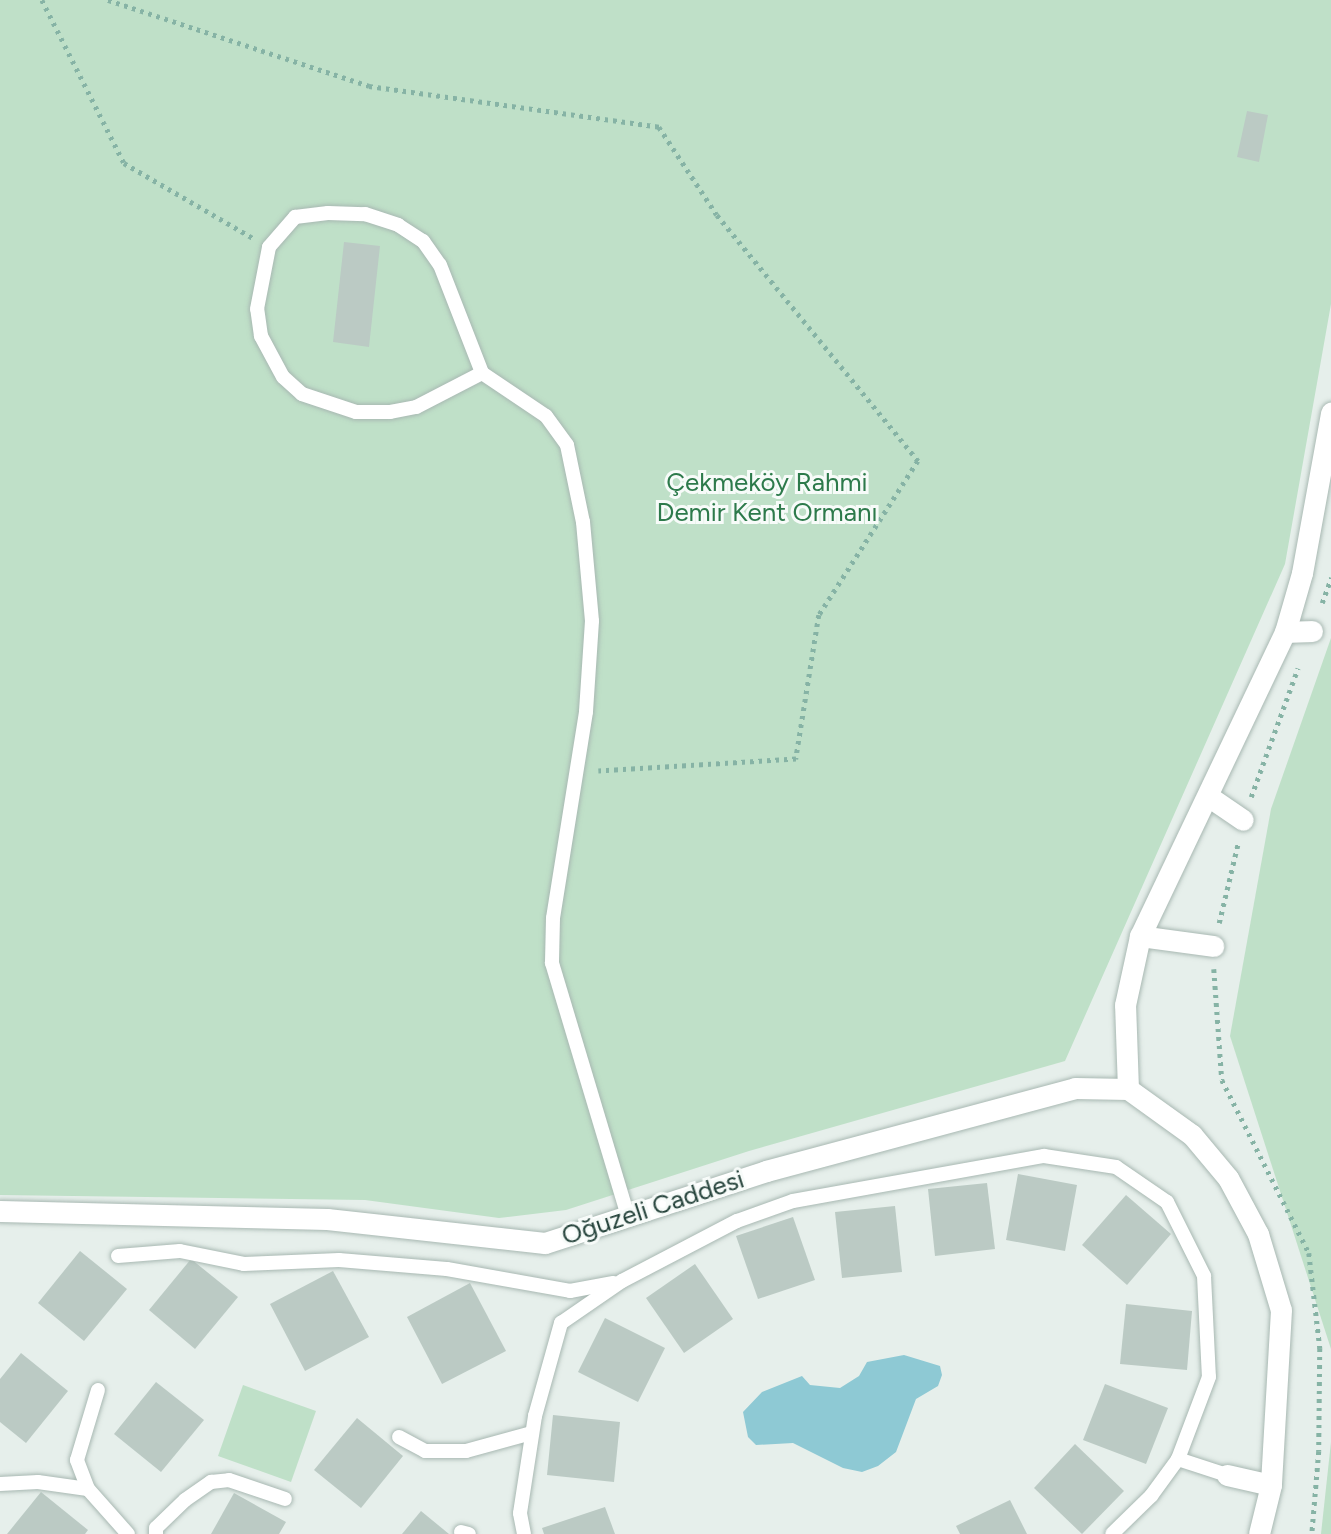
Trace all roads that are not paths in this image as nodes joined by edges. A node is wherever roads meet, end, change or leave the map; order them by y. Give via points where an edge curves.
1 (482, 373) junction
2 (1331, 413) edge
3 (1312, 631) road end
4 (1285, 632) junction
5 (1208, 796) junction
6 (1242, 820) road end
7 (1140, 936) junction
8 (1213, 946) road end
9 (1128, 1089) junction
10 (0, 1212) edge
11 (628, 1216) junction
12 (118, 1256) dead end
13 (622, 1281) junction
14 (98, 1390) dead end
15 (532, 1433) junction
16 (399, 1437) dead end
17 (1178, 1459) junction
18 (1227, 1475) joint
19 (0, 1484) edge
20 (1271, 1485) junction
21 (88, 1489) junction
22 (285, 1499) dead end
23 (128, 1534) edge
24 (156, 1534) edge
25 (524, 1534) edge
26 (1112, 1534) edge
27 (1259, 1534) edge

1 - 1 lane via 440,265 423,241 398,225 365,214 295,217 269,247 257,309 261,336 283,377 302,394 356,411 390,412 416,407
1 - 11 lane via 546,416 567,445 583,522 592,621 576,772 553,918 552,962
2 - 4 street via 1302,573
3 - 4 street
4 - 5 street
5 - 6 street
5 - 7 street
7 - 8 street
7 - 9 street via 1125,1005
9 - 11 street, Oğuzeli Caddesi via 1075,1088 766,1171
9 - 20 street via 1192,1135 1228,1178 1258,1234 1282,1310
10 - 11 street, Oğuzeli Caddesi via 327,1219 545,1243
12 - 13 lane via 180,1251 244,1264 339,1260 447,1269 570,1291
13 - 15 lane via 561,1322
13 - 17 lane via 737,1220 793,1201 1044,1156 1116,1167 1167,1202 1204,1276 1209,1377
14 - 21 lane via 77,1460
15 - 16 lane via 466,1451 425,1451
15 - 25 lane via 520,1513
17 - 18 lane
17 - 26 lane via 1151,1496
18 - 20 street
19 - 21 lane via 38,1482
20 - 27 street
21 - 23 lane
22 - 24 lane via 229,1479 211,1482 185,1500 156,1528

